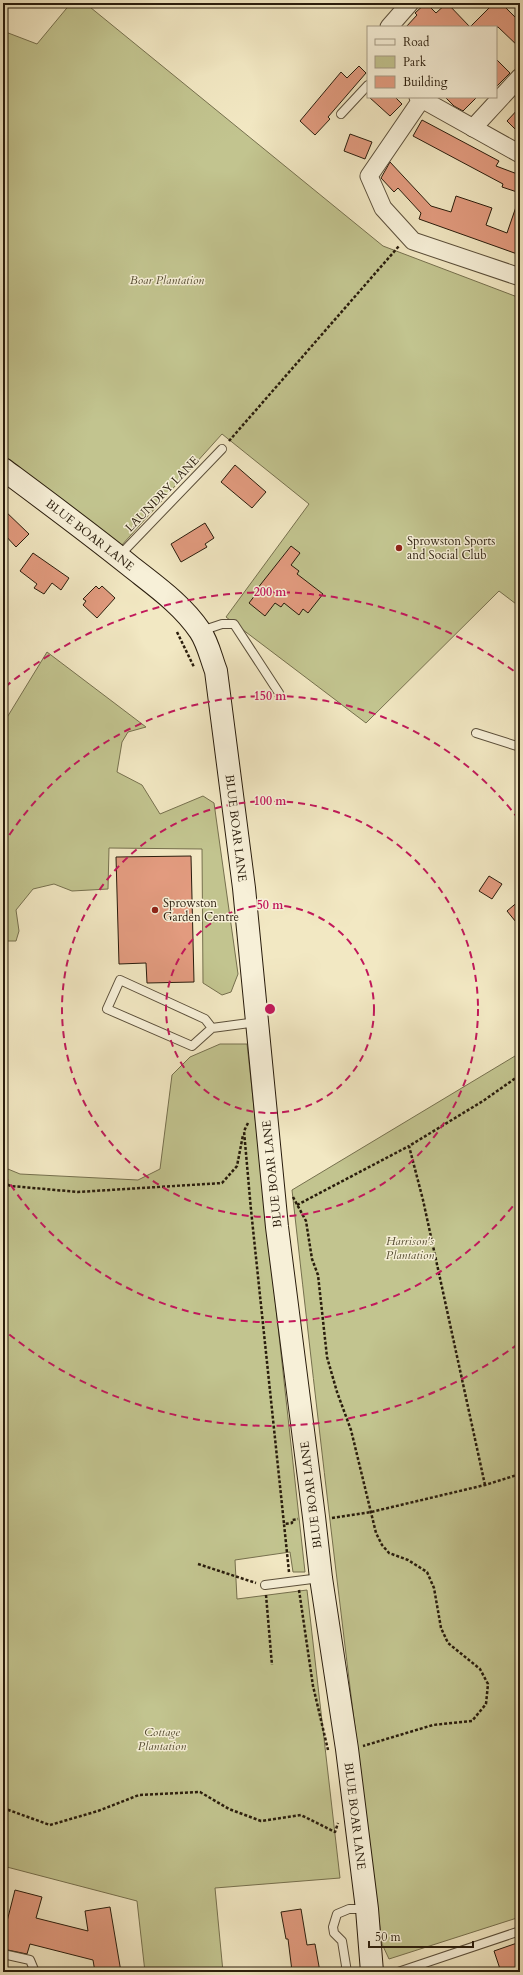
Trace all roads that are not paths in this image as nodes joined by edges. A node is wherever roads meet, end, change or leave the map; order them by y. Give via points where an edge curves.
1 (410, 3) edge
2 (391, 26) edge
3 (518, 74) edge
4 (367, 86) edge
5 (419, 99) edge
6 (341, 114) dead end
7 (473, 128) junction
8 (520, 154) edge
9 (520, 277) edge
10 (222, 449) road end
11 (3, 469) edge
12 (118, 556) junction
13 (200, 632) junction
14 (279, 692) dead end
15 (476, 733) dead end
16 (520, 747) edge
17 (258, 1022) junction
18 (212, 1028) junction
19 (320, 1578) junction
20 (265, 1585) road end
21 (367, 1909) junction
22 (520, 1931) edge
23 (3, 1954) edge
24 (35, 1972) edge
25 (347, 1972) edge
26 (372, 1972) edge
27 (398, 1972) edge

1 - 2 street
3 - 7 street
4 - 6 lane
5 - 7 street
5 - 9 street via 369,176 383,208 413,241
7 - 8 street
10 - 12 lane, LAUNDRY LANE
11 - 12 street, BLUE BOAR LANE
12 - 13 street, BLUE BOAR LANE via 167,595
13 - 14 lane via 222,624 234,624
13 - 17 street, BLUE BOAR LANE via 216,671 244,888
15 - 16 lane
17 - 18 lane
17 - 19 street, BLUE BOAR LANE via 275,1207
18 - 18 lane via 192,1046 107,1009 120,980 205,1019
19 - 20 lane
19 - 21 street, BLUE BOAR LANE via 347,1749
21 - 25 lane via 349,1909 337,1914 333,1927 334,1934 342,1941
21 - 26 street, BLUE BOAR LANE
22 - 27 lane
23 - 24 lane via 30,1960

